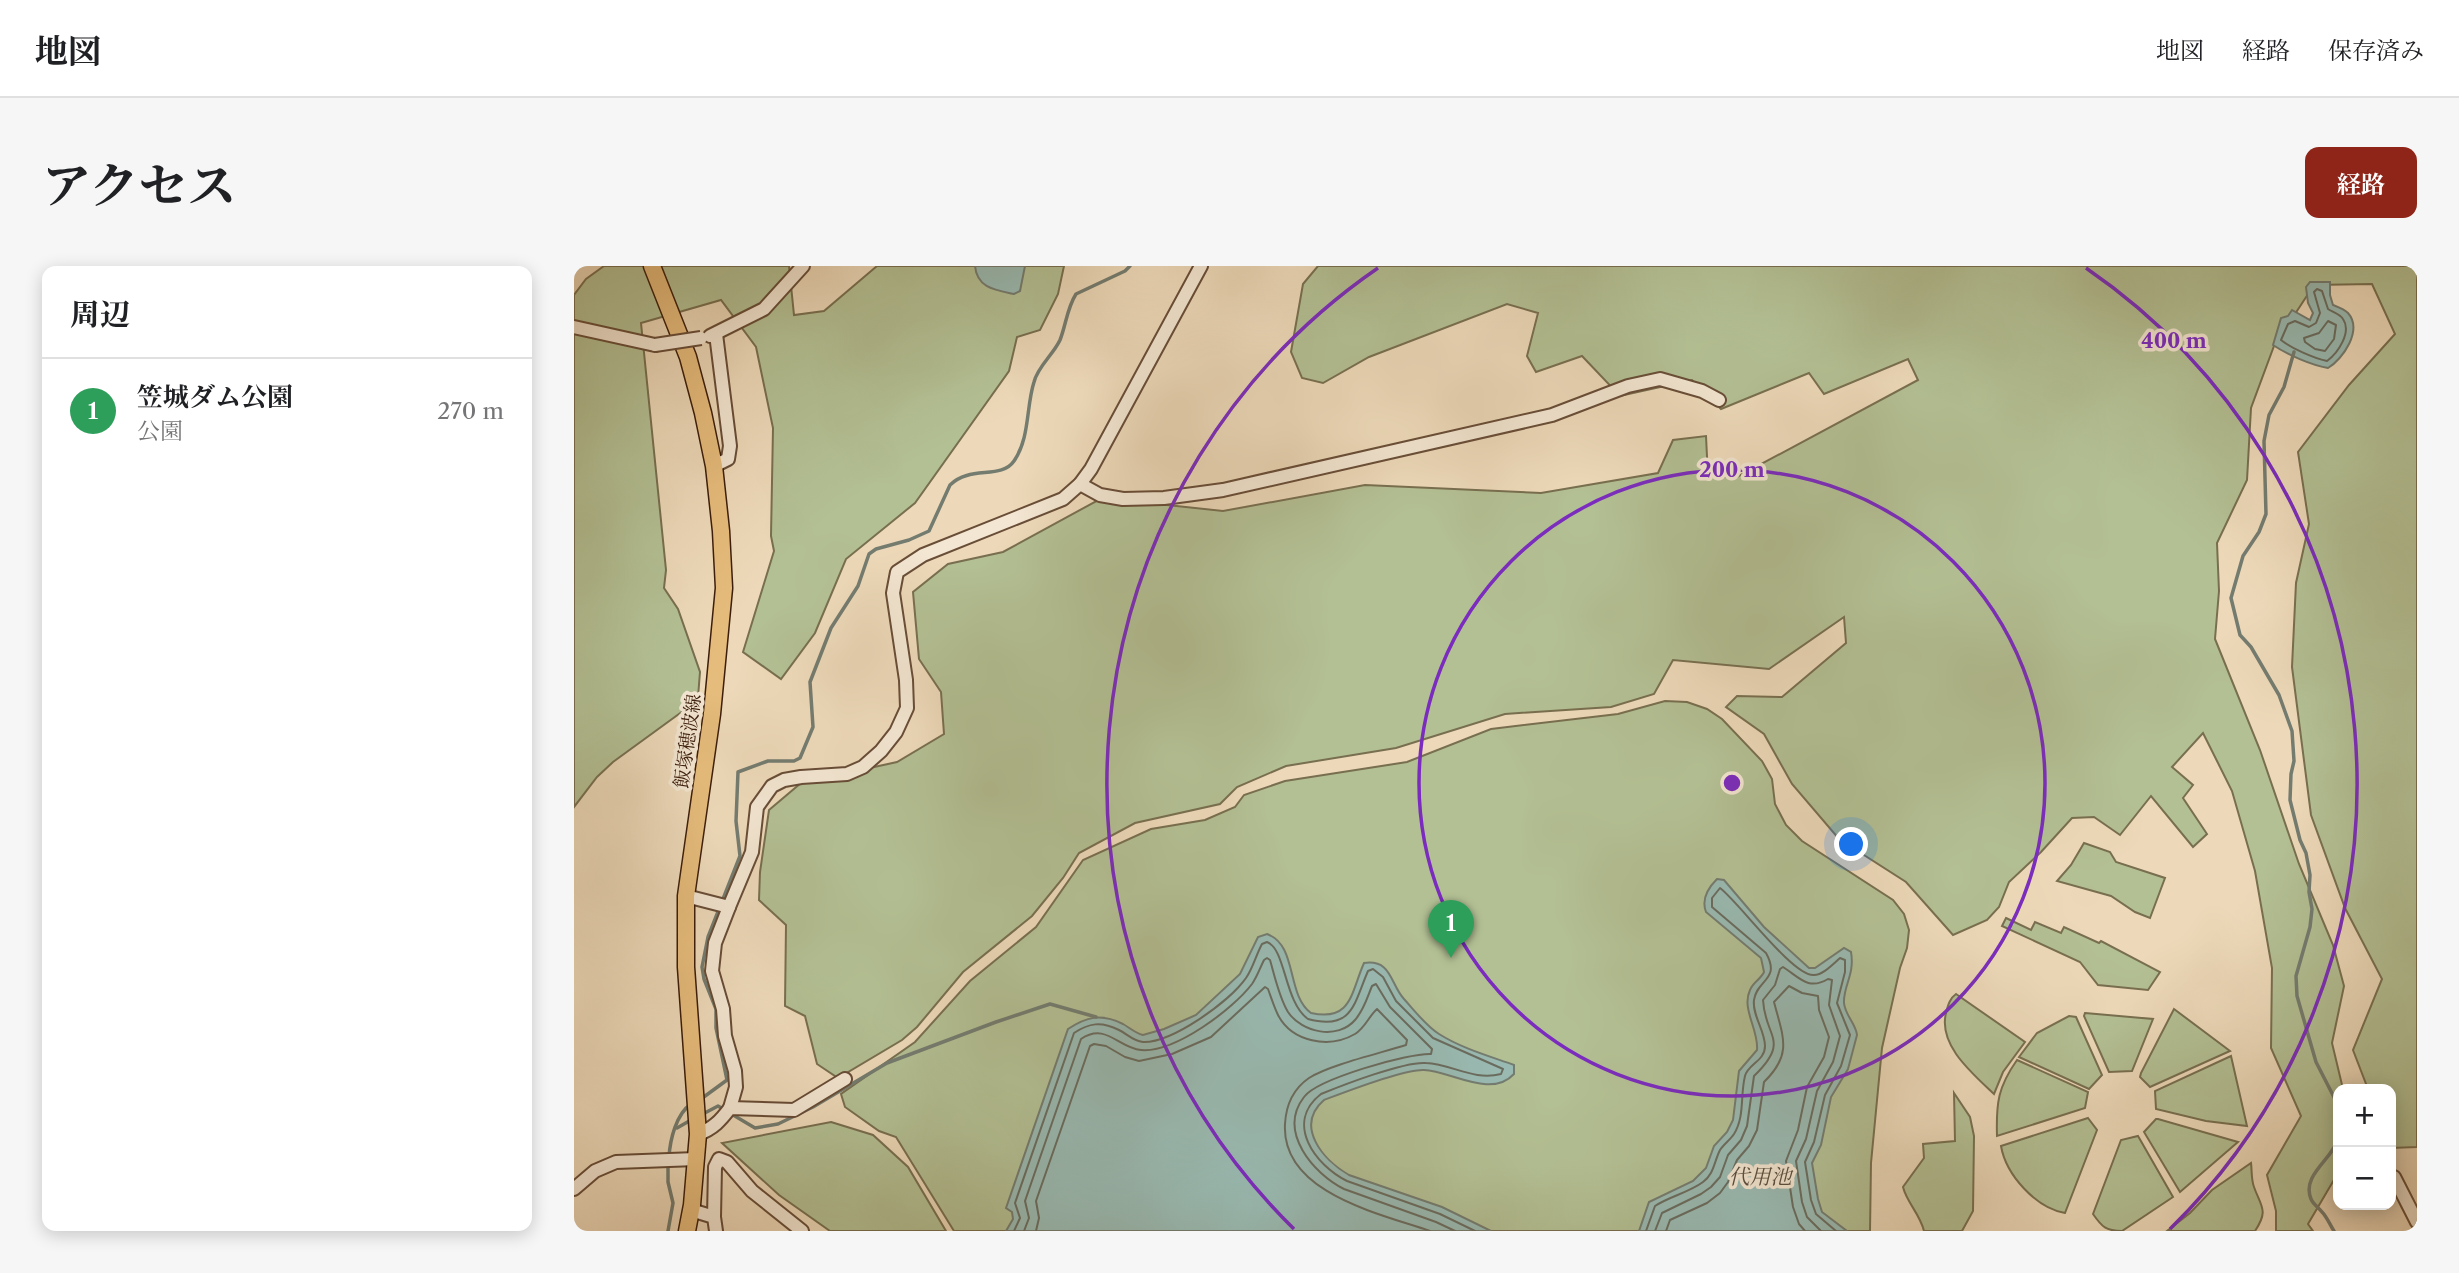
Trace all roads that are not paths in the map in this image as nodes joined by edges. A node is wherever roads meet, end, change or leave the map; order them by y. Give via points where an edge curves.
1 (652, 266) edge
2 (803, 266) edge
3 (1201, 266) edge
4 (574, 327) edge
5 (716, 334) junction
6 (1719, 400) dead end
7 (714, 466) junction
8 (1080, 484) junction
9 (687, 896) junction
10 (729, 907) junction
11 (845, 1079) dead end
12 (730, 1108) junction
13 (698, 1134) junction
14 (696, 1159) junction
15 (2396, 1181) edge
16 (574, 1189) edge
17 (691, 1210) junction
18 (713, 1217) junction
19 (2417, 1222) edge
20 (687, 1231) edge
21 (716, 1231) edge
22 (802, 1231) edge

1 - 7 main road, 飯塚穂波線 via 688,356
2 - 5 street via 764,309
3 - 8 street
4 - 5 street, bridge via 655,345
5 - 7 street via 730,446 728,459
6 - 8 street via 1660,379 1552,415 1223,490 1123,499 1100,495
7 - 9 main road, 飯塚穂波線 via 724,588 721,638
8 - 10 street via 1063,499 923,555 897,572 893,593 907,708 896,732 863,767 847,774 784,780 772,786 757,807 752,852
9 - 10 street
9 - 13 main road, 飯塚穂波線 via 686,967
10 - 12 street via 715,943 712,971 735,1071
11 - 12 street via 794,1110
12 - 13 street via 718,1124
13 - 14 main road, 飯塚穂波線
14 - 16 street via 616,1162 595,1171
14 - 17 main road, 飯塚穂波線
15 - 19 street
17 - 18 street
17 - 20 main road, 飯塚穂波線
18 - 21 street
18 - 22 street via 719,1159

